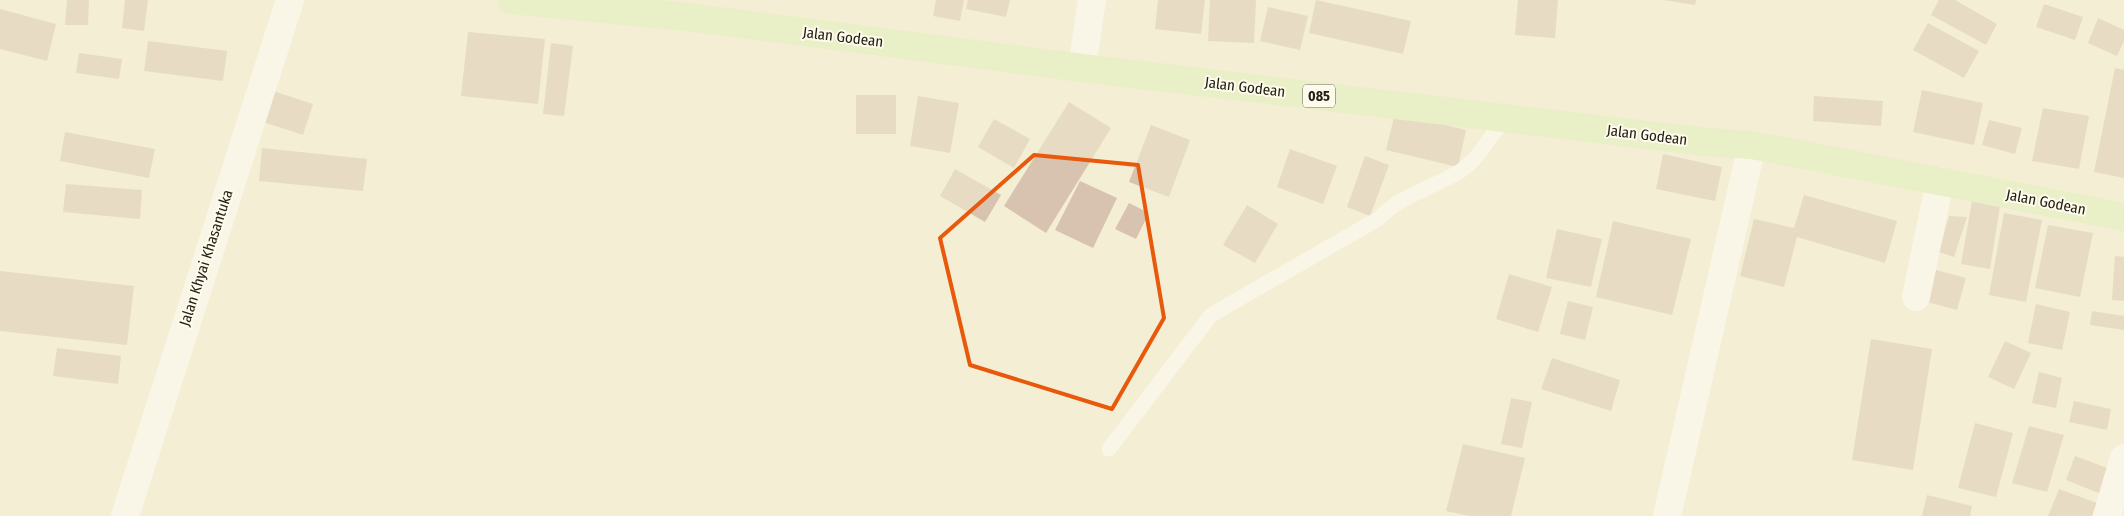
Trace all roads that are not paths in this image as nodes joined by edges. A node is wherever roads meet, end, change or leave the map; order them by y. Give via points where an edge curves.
1 (290, 0) edge
2 (511, 0) edge
3 (1092, 0) edge
4 (688, 8) edge
5 (1082, 68) junction
6 (1504, 118) junction
7 (1752, 145) junction
8 (1940, 181) junction
9 (2124, 217) edge
10 (1916, 297) dead end
11 (1109, 448) dead end
12 (2124, 458) edge
13 (125, 516) edge
14 (1667, 516) edge
15 (2107, 516) edge

1 - 13 street, Jalan Khyai Khasantuka
2 - 4 main road, Jalan Godean / 085
3 - 5 street
4 - 5 main road, Jalan Godean / 085
5 - 6 main road, Jalan Godean / 085
6 - 7 main road, Jalan Godean / 085
6 - 11 lane via 1471,161 1458,172 1393,204 1365,227 1211,315
7 - 8 main road, Jalan Godean / 085
7 - 14 street
8 - 9 main road, Jalan Godean / 085
8 - 10 street
12 - 15 street

